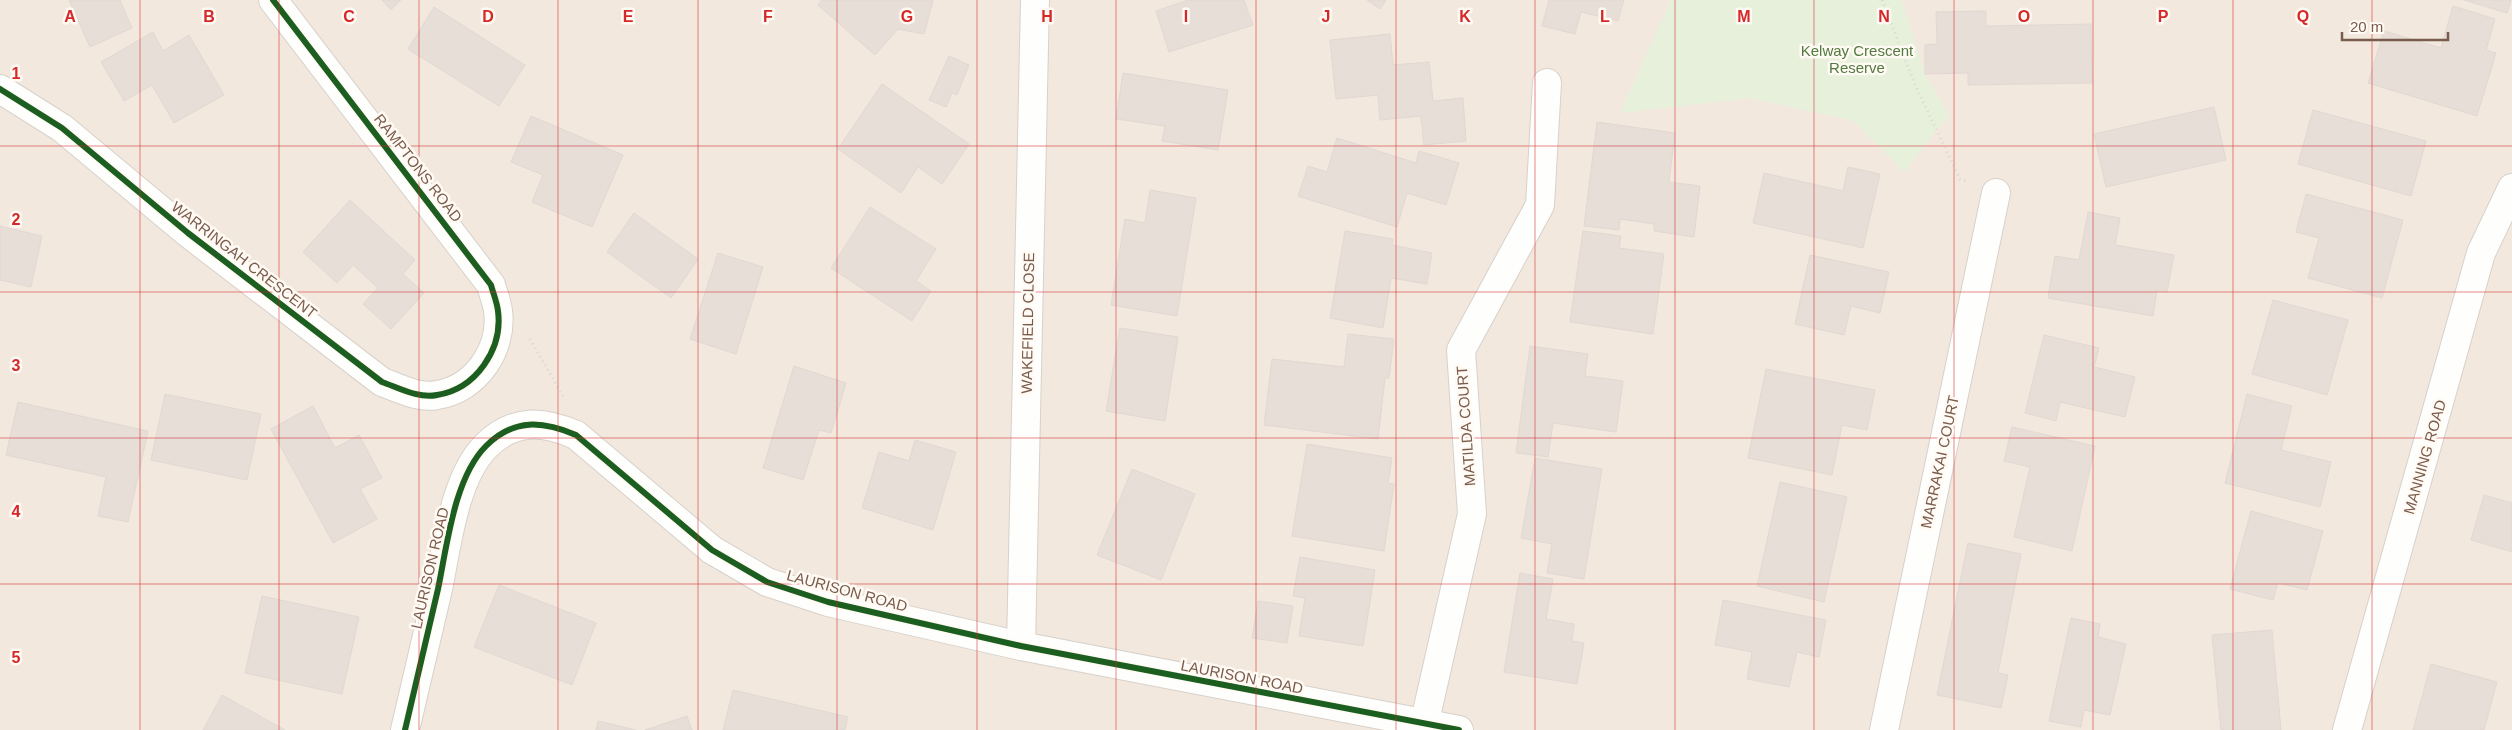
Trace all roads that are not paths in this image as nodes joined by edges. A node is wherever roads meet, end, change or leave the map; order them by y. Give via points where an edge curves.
1 (273, 0) edge
2 (1035, 0) edge
3 (1547, 83) dead end
4 (0, 89) edge
5 (2512, 188) edge
6 (1996, 193) road end
7 (485, 366) joint
8 (1020, 646) junction
9 (1424, 725) junction
10 (405, 730) edge
11 (1459, 730) edge
12 (1884, 730) edge
13 (2347, 730) edge

1 - 7 street, RAMPTONS ROAD via 491,285 498,311 497,339
2 - 8 street, WAKEFIELD CLOSE
3 - 9 street, MATILDA COURT via 1540,205 1461,350 1472,514
4 - 7 street, WARRINGAH CRESCENT via 62,128 188,233 382,382 412,393 436,396 462,387
5 - 13 street, MANNING ROAD via 2481,253
6 - 12 street, MARRAKAI COURT
8 - 9 street, LAURISON ROAD
8 - 10 street, LAURISON ROAD via 828,602 767,582 712,550 576,435 553,425 527,423 505,432 486,446 468,469
9 - 11 street, LAURISON ROAD

